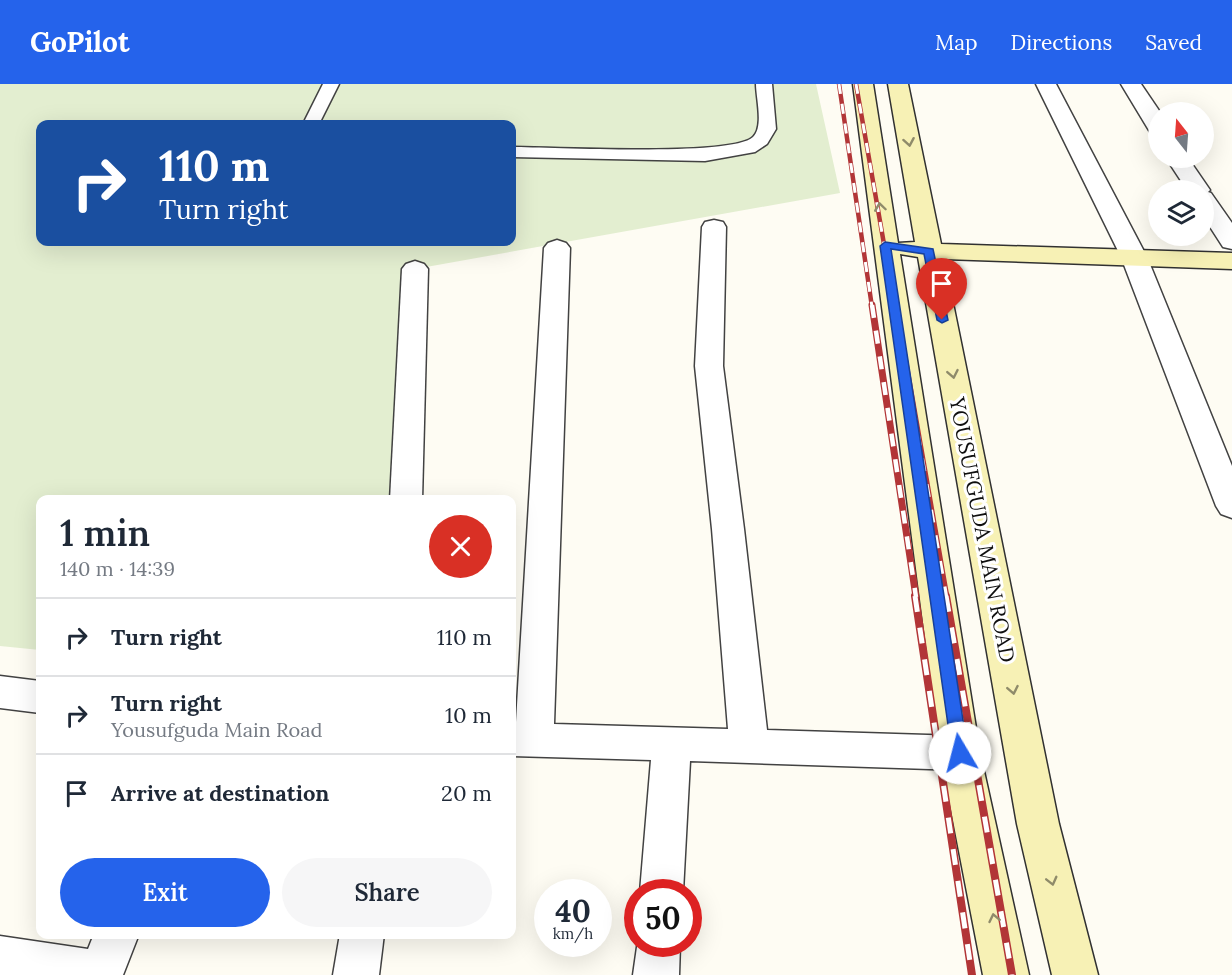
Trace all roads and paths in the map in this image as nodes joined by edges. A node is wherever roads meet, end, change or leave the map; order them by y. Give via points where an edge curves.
1 (331, 84) edge
2 (764, 84) edge
3 (863, 84) edge
4 (898, 84) edge
5 (1046, 84) edge
6 (1131, 84) edge
7 (1148, 111) edge
8 (313, 120) edge
9 (516, 152) edge
10 (1214, 215) edge
11 (714, 227) dead end
12 (1232, 242) edge
13 (885, 246) junction
14 (557, 248) dead end
15 (929, 251) junction
16 (1134, 257) junction
17 (1232, 261) edge
18 (415, 269) dead end
19 (406, 495) edge
20 (1232, 506) edge
21 (0, 692) edge
22 (36, 696) edge
23 (523, 739) edge
24 (672, 744) junction
25 (748, 747) junction
26 (960, 753) junction
27 (662, 879) edge
28 (361, 939) edge
29 (657, 957) edge
30 (0, 959) edge
31 (106, 961) edge
32 (356, 975) edge
33 (656, 975) edge
34 (1006, 975) edge
35 (1075, 975) edge

1 - 8 lane
2 - 9 lane via 768,129 749,148 705,155
13 -> 3 main road
4 -> 15 main road, YOUSUFGUDA MAIN ROAD
5 - 16 street
6 - 7 street
10 - 12 street
11 - 25 street via 709,366
13 - 15 main road
13 - 26 main road
14 - 23 street
15 - 16 main road
15 -> 35 main road, YOUSUFGUDA MAIN ROAD via 1038,824
16 - 17 main road
16 - 20 street
18 - 19 street
21 - 22 street
23 - 24 street
24 - 25 street
24 - 27 street
25 - 26 street
34 -> 26 main road
28 - 32 street
29 - 33 street
30 - 31 street

